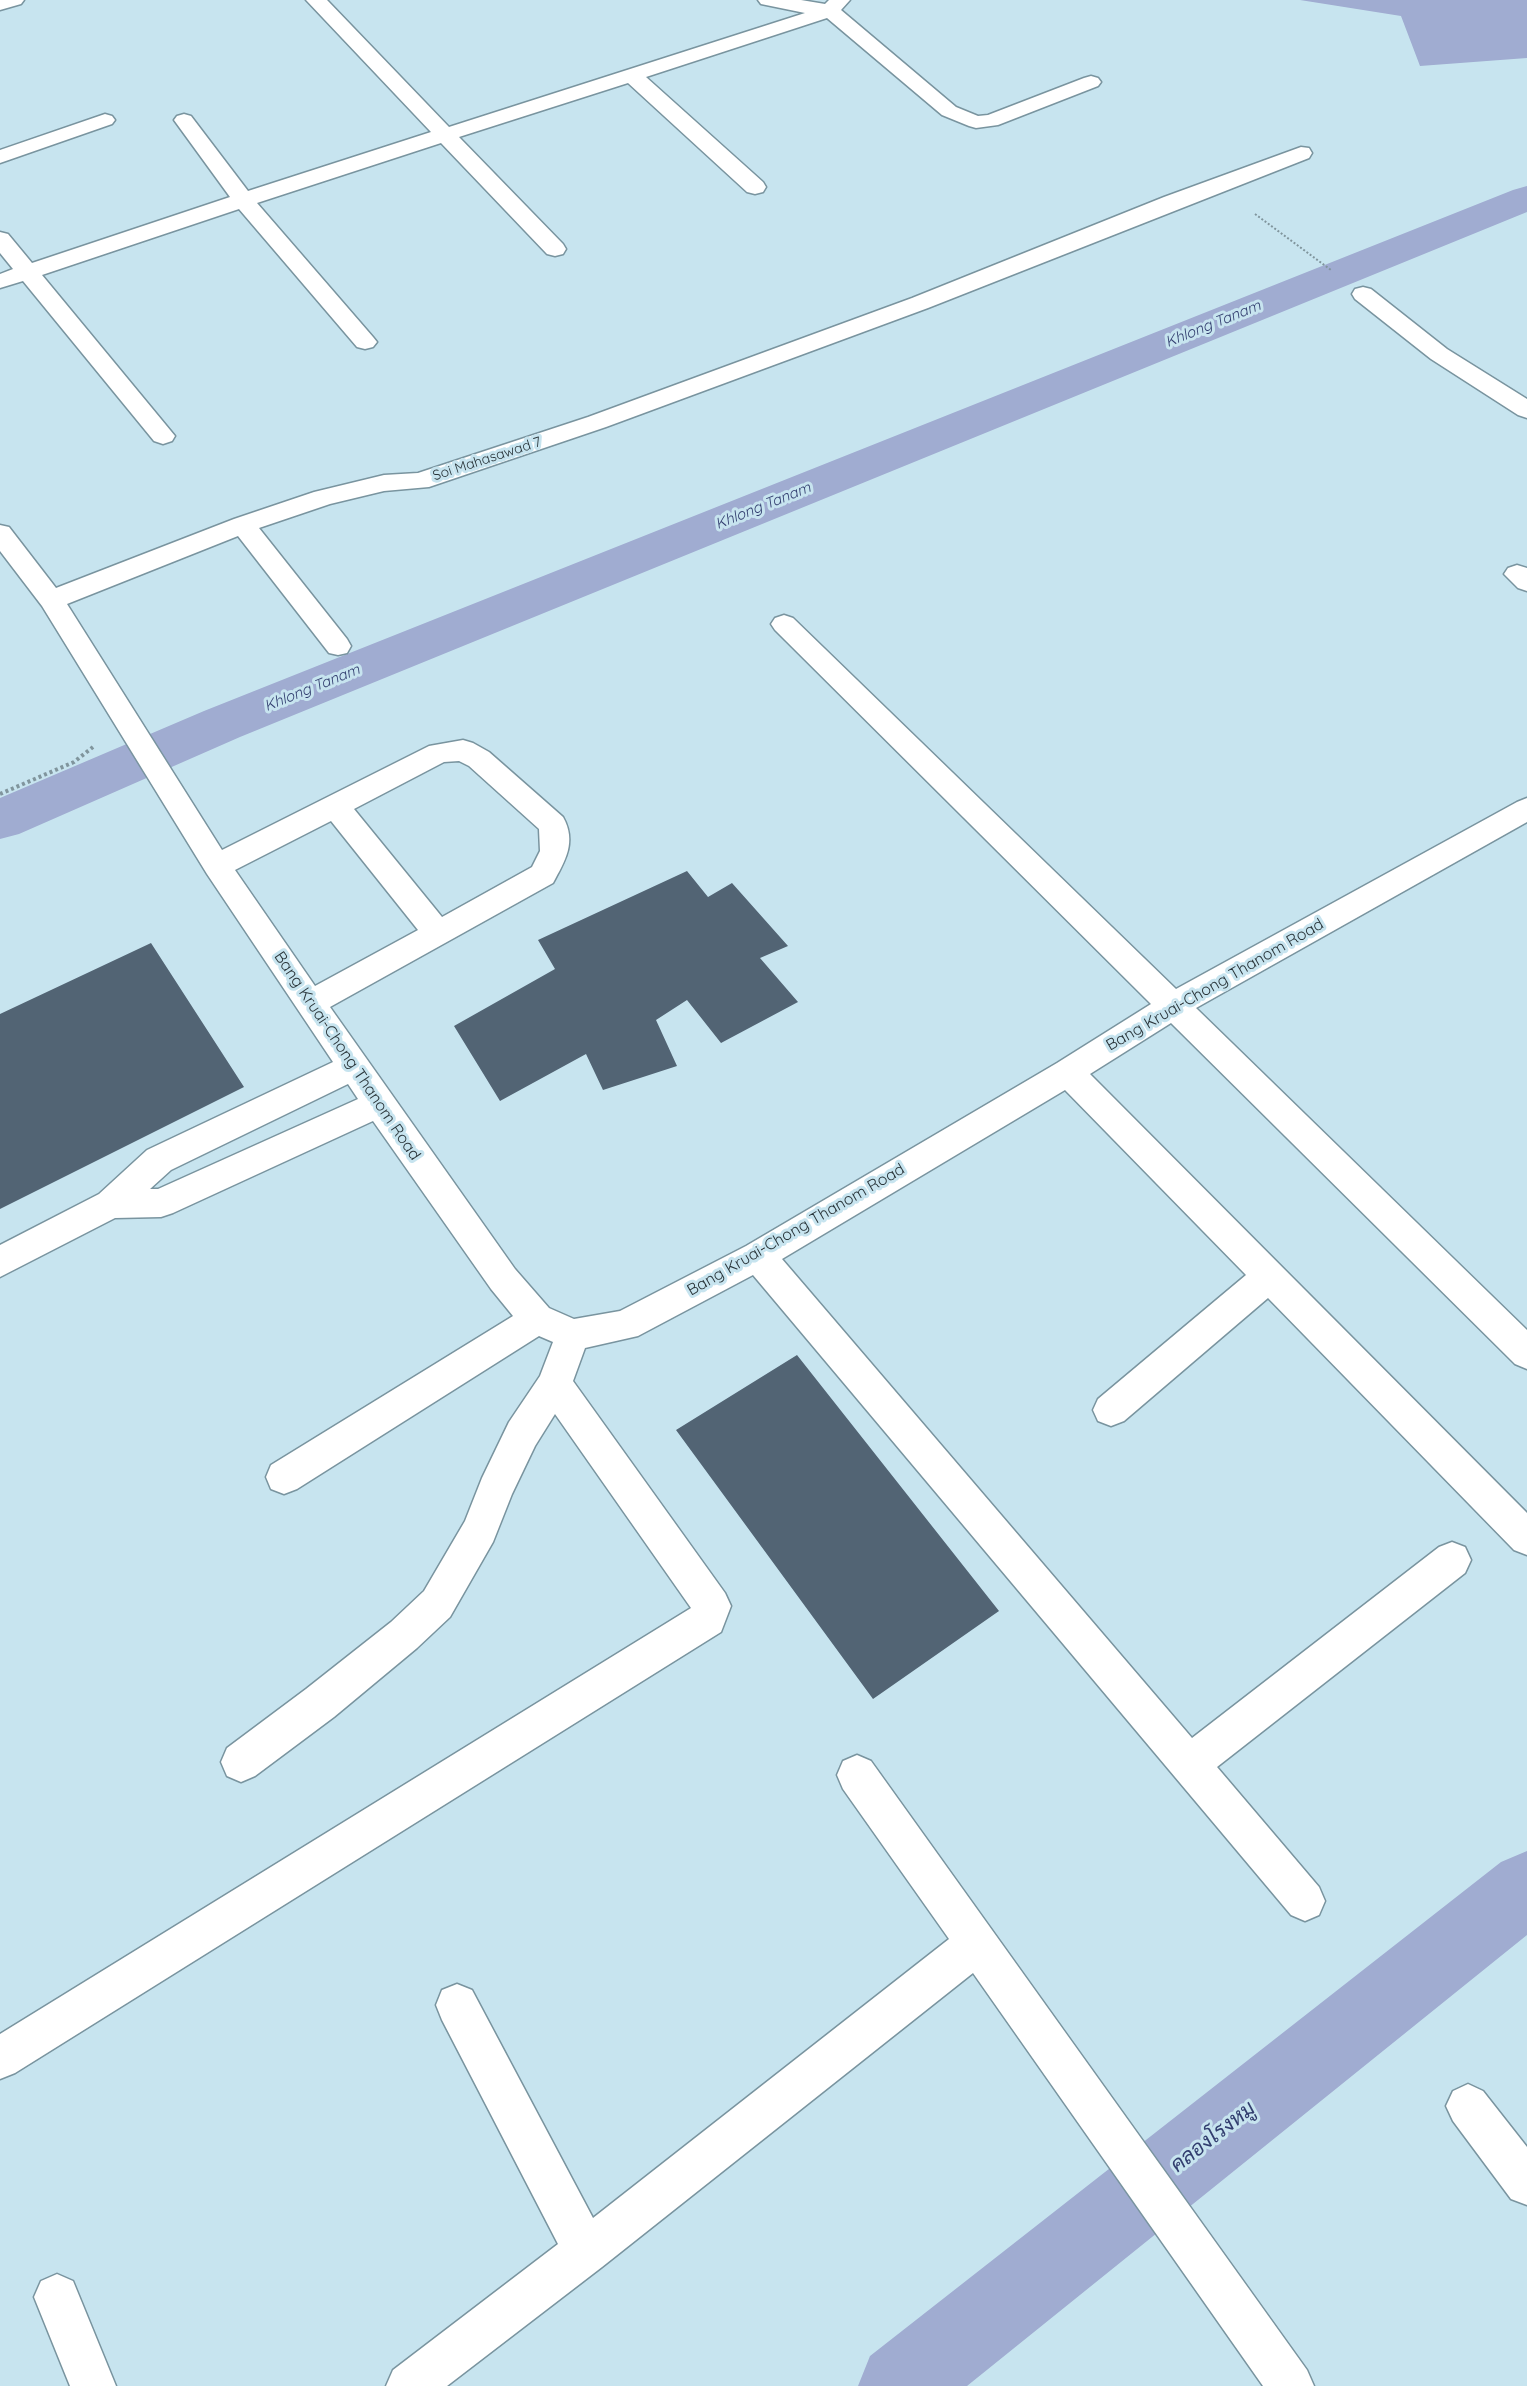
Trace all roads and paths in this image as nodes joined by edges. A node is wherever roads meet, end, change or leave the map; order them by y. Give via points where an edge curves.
1 (14, 0) edge
2 (316, 0) edge
3 (768, 0) edge
4 (0, 4) edge
5 (835, 6) edge
6 (632, 75) junction
7 (1091, 82) dead end
8 (105, 120) dead end
9 (184, 120) dead end
10 (446, 135) junction
11 (1301, 153) dead end
12 (0, 157) edge
13 (1216, 186) junction
14 (755, 187) dead end
15 (243, 200) junction
16 (0, 238) edge
17 (555, 249) dead end
18 (27, 272) junction
19 (0, 281) edge
20 (1363, 294) joint
21 (365, 342) dead end
22 (1527, 410) edge
23 (163, 436) dead end
24 (243, 525) junction
25 (0, 533) edge
26 (51, 600) junction
27 (784, 624) dead end
28 (338, 646) dead end
29 (74, 762) dead end
30 (0, 794) edge
31 (335, 806) junction
32 (1527, 809) edge
33 (217, 866) junction
34 (438, 933) junction
35 (311, 1003) junction
36 (1173, 1006) junction
37 (354, 1066) junction
38 (1068, 1072) junction
39 (379, 1104) junction
40 (111, 1204) junction
41 (758, 1256) junction
42 (0, 1262) edge
43 (1268, 1277) junction
44 (537, 1319) junction
45 (573, 1335) junction
46 (1527, 1353) edge
47 (554, 1384) junction
48 (1110, 1410) dead end
49 (284, 1477) dead end
50 (1527, 1538) edge
51 (1452, 1560) dead end
52 (241, 1762) dead end
53 (1190, 1764) junction
54 (857, 1775) dead end
55 (1305, 1901) dead end
56 (976, 1944) junction
57 (457, 2005) dead end
58 (0, 2058) edge
59 (1468, 2106) dead end
60 (1527, 2183) edge
61 (586, 2251) junction
62 (57, 2297) dead end
63 (93, 2386) edge
64 (409, 2386) edge
65 (1291, 2386) edge

1 - 4 street
2 - 10 street
3 - 5 street
5 - 6 street
5 - 7 street via 949,111 964,119 991,121
6 - 10 street
6 - 14 street
8 - 12 street
9 - 15 street
10 - 15 street
10 - 17 street
11 - 13 street, Soi Mahasawad 7
13 - 20 path
13 - 24 street, Soi Mahasawad 7 via 920,303 597,422 420,481 352,489
15 - 18 street
15 - 21 street
16 - 18 street
18 - 19 street
18 - 23 street
20 - 22 street via 1439,354
24 - 26 street, Soi Mahasawad 7
24 - 28 street
25 - 26 street, Bang Kruai-Chong Thanom Road
26 - 33 street, Bang Kruai-Chong Thanom Road
27 - 36 street
29 - 30 path
31 - 33 street
31 - 34 street
31 - 34 street via 440,753 463,750 479,759 553,825 555,850 543,875
32 - 36 street, Bang Kruai-Chong Thanom Road
33 - 35 street, Bang Kruai-Chong Thanom Road
34 - 35 street
35 - 37 street, Bang Kruai-Chong Thanom Road
36 - 38 street, Bang Kruai-Chong Thanom Road
36 - 46 street
37 - 39 street, Bang Kruai-Chong Thanom Road
37 - 40 street via 159,1160
38 - 41 street, Bang Kruai-Chong Thanom Road
38 - 43 street
39 - 40 street via 161,1203
39 - 44 street, Bang Kruai-Chong Thanom Road via 503,1279
40 - 42 street
41 - 45 street, Bang Kruai-Chong Thanom Road via 626,1325
41 - 53 street
43 - 48 street
43 - 50 street
44 - 45 street, Bang Kruai-Chong Thanom Road
44 - 49 street
45 - 47 street
47 - 52 street via 522,1434 480,1530 437,1604 320,1703
47 - 58 street via 712,1605 708,1619
51 - 53 street
53 - 55 street
54 - 56 street
56 - 61 street
56 - 65 street
57 - 61 street
59 - 60 street
61 - 64 street
62 - 63 street

